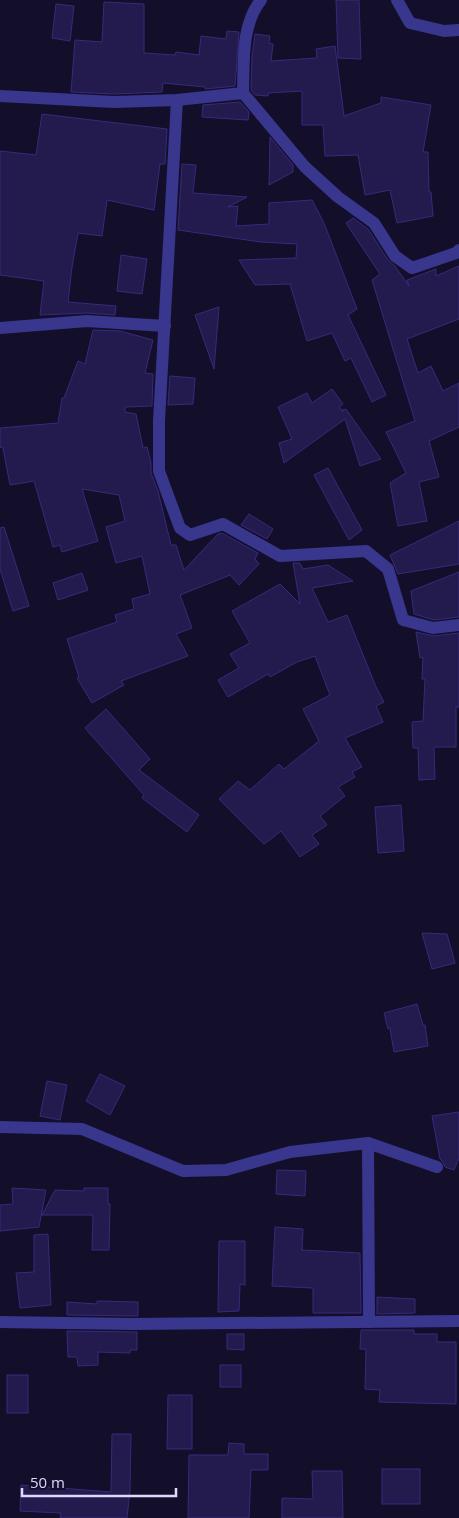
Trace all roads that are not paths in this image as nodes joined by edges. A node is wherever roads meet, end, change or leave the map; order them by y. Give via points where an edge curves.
1 (261, 0) edge
2 (397, 0) edge
3 (459, 30) edge
4 (243, 93) junction
5 (0, 96) edge
6 (177, 100) junction
7 (459, 250) edge
8 (165, 326) junction
9 (0, 328) edge
10 (459, 625) edge
11 (0, 1127) edge
12 (368, 1143) junction
13 (437, 1167) dead end
14 (459, 1321) edge
15 (0, 1322) edge
16 (369, 1322) junction

1 - 4 street via 252,11 244,48
2 - 3 street via 410,23 444,31
4 - 6 street
4 - 7 street via 305,168 374,223 395,256 412,268
5 - 6 street via 114,102
6 - 8 street
8 - 9 street via 86,321
8 - 10 street via 159,471 180,528 190,535 223,524 280,556 366,551 388,569 403,620 433,628
11 - 12 street via 82,1129 182,1171 226,1170 290,1152
12 - 13 street
12 - 16 street
14 - 16 street
15 - 16 street

